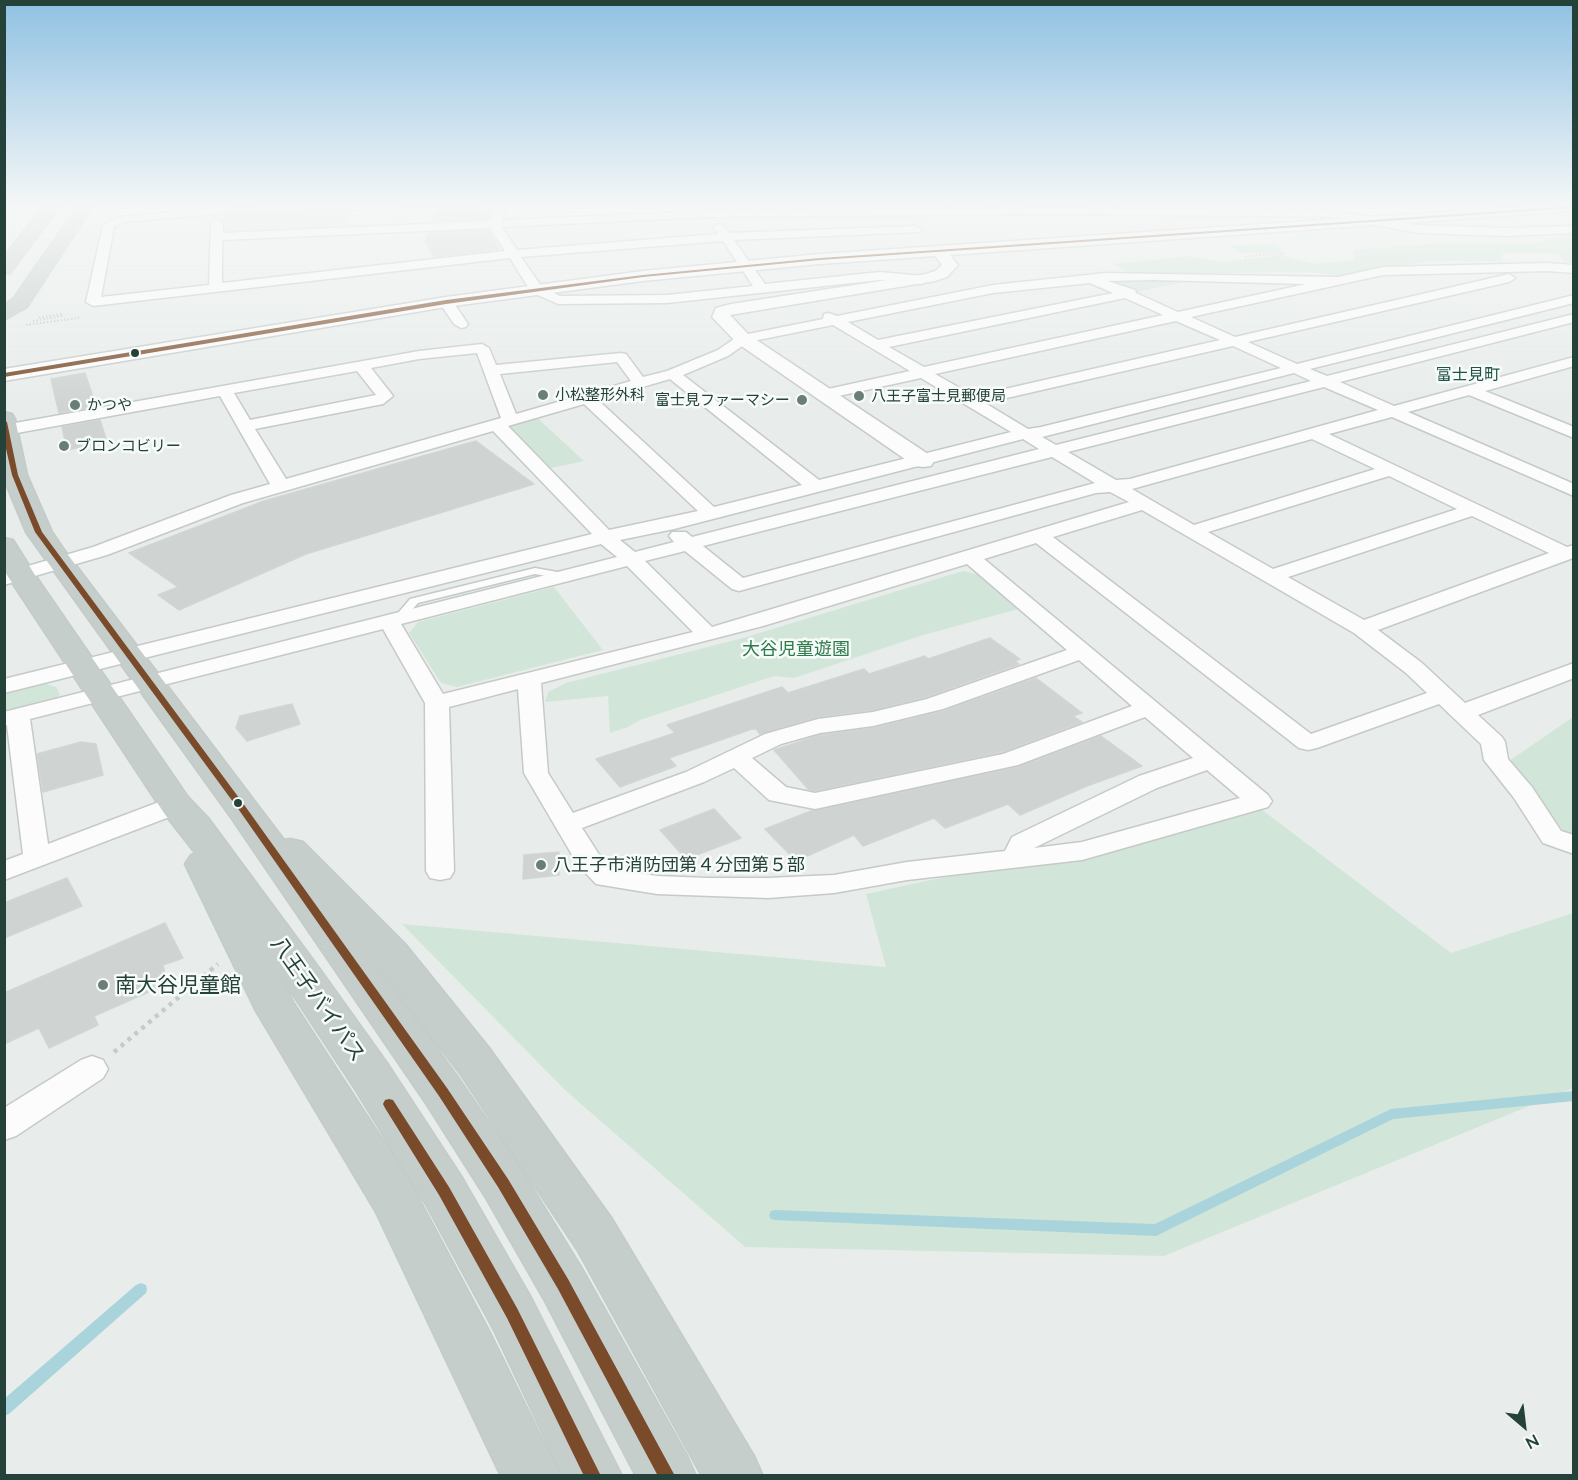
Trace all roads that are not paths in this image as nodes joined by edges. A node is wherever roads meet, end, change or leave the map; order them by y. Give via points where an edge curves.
1 (23, 272) edge
2 (41, 272) edge
3 (99, 272) edge
4 (216, 272) edge
5 (359, 272) edge
6 (525, 272) edge
7 (691, 272) edge
8 (750, 272) edge
9 (944, 272) edge
10 (1385, 272) edge
11 (1401, 272) edge
12 (1536, 272) edge
13 (1208, 277) junction
14 (1091, 278) junction
15 (922, 280) junction
16 (1342, 281) junction
17 (215, 288) junction
18 (536, 289) junction
19 (762, 289) junction
20 (1454, 291) junction
21 (1127, 294) junction
22 (1475, 298) dead end
23 (1574, 299) edge
24 (446, 302) junction
25 (1496, 306) dead end
26 (4, 308) edge
27 (1517, 313) junction
28 (4, 314) edge
29 (1025, 314) junction
30 (828, 316) junction
31 (1179, 317) junction
32 (1574, 318) edge
33 (461, 324) dead end
34 (1549, 324) junction
35 (1574, 333) edge
36 (743, 339) junction
37 (1074, 339) junction
38 (1236, 341) junction
39 (877, 345) junction
40 (1574, 362) edge
41 (361, 366) junction
42 (1296, 368) junction
43 (491, 370) junction
44 (923, 373) junction
45 (672, 374) junction
46 (4, 375) edge
47 (1325, 381) junction
48 (639, 382) junction
49 (225, 390) junction
50 (1470, 390) junction
51 (825, 394) junction
52 (586, 398) junction
53 (970, 402) junction
54 (1394, 411) junction
55 (1574, 415) edge
56 (503, 422) junction
57 (1548, 423) junction
58 (5, 425) edge
59 (245, 426) junction
60 (1574, 433) edge
61 (1024, 434) junction
62 (1315, 434) junction
63 (1052, 451) junction
64 (923, 461) junction
65 (1390, 470) junction
66 (280, 485) junction
67 (1113, 486) junction
68 (816, 487) junction
69 (1574, 491) edge
70 (1143, 504) junction
71 (1472, 510) junction
72 (710, 513) junction
73 (667, 525) junction
74 (1192, 531) junction
75 (1038, 535) junction
76 (605, 537) junction
77 (687, 543) junction
78 (4, 546) edge
79 (1570, 553) edge
80 (969, 556) junction
81 (630, 558) junction
82 (60, 564) junction
83 (1272, 576) junction
84 (13, 577) edge
85 (394, 620) junction
86 (1362, 628) junction
87 (705, 633) junction
88 (1081, 652) junction
89 (129, 655) junction
90 (82, 666) junction
91 (1574, 670) edge
92 (529, 681) junction
93 (151, 683) junction
94 (4, 686) edge
95 (102, 694) junction
96 (437, 703) junction
97 (1452, 704) junction
98 (1147, 708) junction
99 (11, 717) edge
100 (736, 757) junction
101 (1211, 760) junction
102 (176, 805) junction
103 (242, 808) junction
104 (567, 824) junction
105 (1574, 845) edge
106 (37, 858) junction
107 (1016, 858) junction
108 (4, 871) edge
109 (440, 872) dead end
110 (92, 1069) road end
111 (4, 1126) edge
112 (531, 1476) edge
113 (593, 1476) edge
114 (667, 1476) edge
115 (734, 1476) edge

1 - 26 highway
2 - 28 highway via 20,303
3 - 17 street via 93,302
4 - 17 street
5 - 17 street
6 - 18 street
7 - 18 street
8 - 19 street
9 - 15 street
10 - 16 street
11 - 20 street
12 - 20 street
13 - 14 street
13 - 16 street
13 - 21 street
14 - 21 street
14 - 30 street via 993,289
15 - 19 street via 879,276
15 - 36 street via 722,312 721,317
16 - 31 street
18 - 19 street via 558,300 667,299
18 - 24 street
20 - 22 street
20 - 38 street
21 - 29 street
21 - 31 street
23 - 27 street
24 - 33 street
24 - 46 street
25 - 27 street
27 - 34 street
27 - 42 street
29 - 37 street
29 - 39 street
30 - 36 street
30 - 39 street
31 - 37 street
31 - 38 street
32 - 34 street
34 - 35 street
34 - 47 street
36 - 45 street via 723,353
36 - 51 street
37 - 44 street
38 - 42 street
38 - 53 street
39 - 44 street
40 - 50 street
41 - 43 street via 481,343
41 - 49 street
41 - 59 street via 385,396 377,401
42 - 47 street
42 - 61 street
43 - 48 street via 621,357
43 - 56 street
44 - 51 street
44 - 53 street
45 - 48 street
45 - 68 street
47 - 54 street
47 - 63 street
48 - 52 street
49 - 58 street
49 - 59 street
50 - 54 street
50 - 57 street
51 - 64 street
52 - 56 street
52 - 72 street
53 - 61 street
54 - 62 street
54 - 69 street
55 - 57 street
56 - 66 street
56 - 76 street
57 - 60 street
58 - 82 highway via 22,493 39,532
59 - 66 street
61 - 63 street
61 - 64 street
62 - 65 street
62 - 67 street
63 - 67 street
63 - 77 street
64 - 68 street
65 - 71 street
65 - 74 street
66 - 82 street
67 - 70 street
67 - 77 street via 739,585
68 - 72 street
70 - 74 street
70 - 75 street
71 - 79 street
71 - 83 street
72 - 73 street
73 - 76 street
73 - 77 street
74 - 83 street
75 - 80 street
75 - 97 street via 1308,743
76 - 81 street
76 - 89 street
77 - 81 street
78 - 84 highway, 八王子バイパス
79 - 86 street
80 - 87 street via 756,622
80 - 88 street
81 - 85 street
81 - 87 street
82 - 84 street
82 - 89 highway
83 - 86 street
84 - 90 highway, 八王子バイパス
85 - 93 street
85 - 96 street
86 - 97 street
87 - 92 street
88 - 98 street
88 - 100 street via 935,704 818,726 773,739
89 - 90 street
89 - 93 highway
90 - 94 street
90 - 95 highway, 八王子バイパス
91 - 97 street
92 - 96 street
92 - 104 street via 536,773
93 - 95 street
93 - 103 highway
95 - 99 street
95 - 102 highway, 八王子バイパス
96 - 109 street
97 - 105 street via 1493,742 1496,760 1552,837
98 - 100 street via 1009,760 815,801 778,794
98 - 101 street
99 - 106 street
100 - 104 street via 695,777
101 - 107 street via 1148,782 1021,843
101 - 107 street via 1259,801 1082,851
102 - 106 street
102 - 112 highway via 277,1011 393,1197
102 - 113 highway, 八王子バイパス via 296,966 444,1191 512,1312
103 - 114 highway via 503,1183 563,1284
103 - 115 highway via 306,865 391,954 474,1060 595,1235
104 - 107 street via 588,859 606,877 657,885 768,888 834,884
106 - 108 street
110 - 111 street

